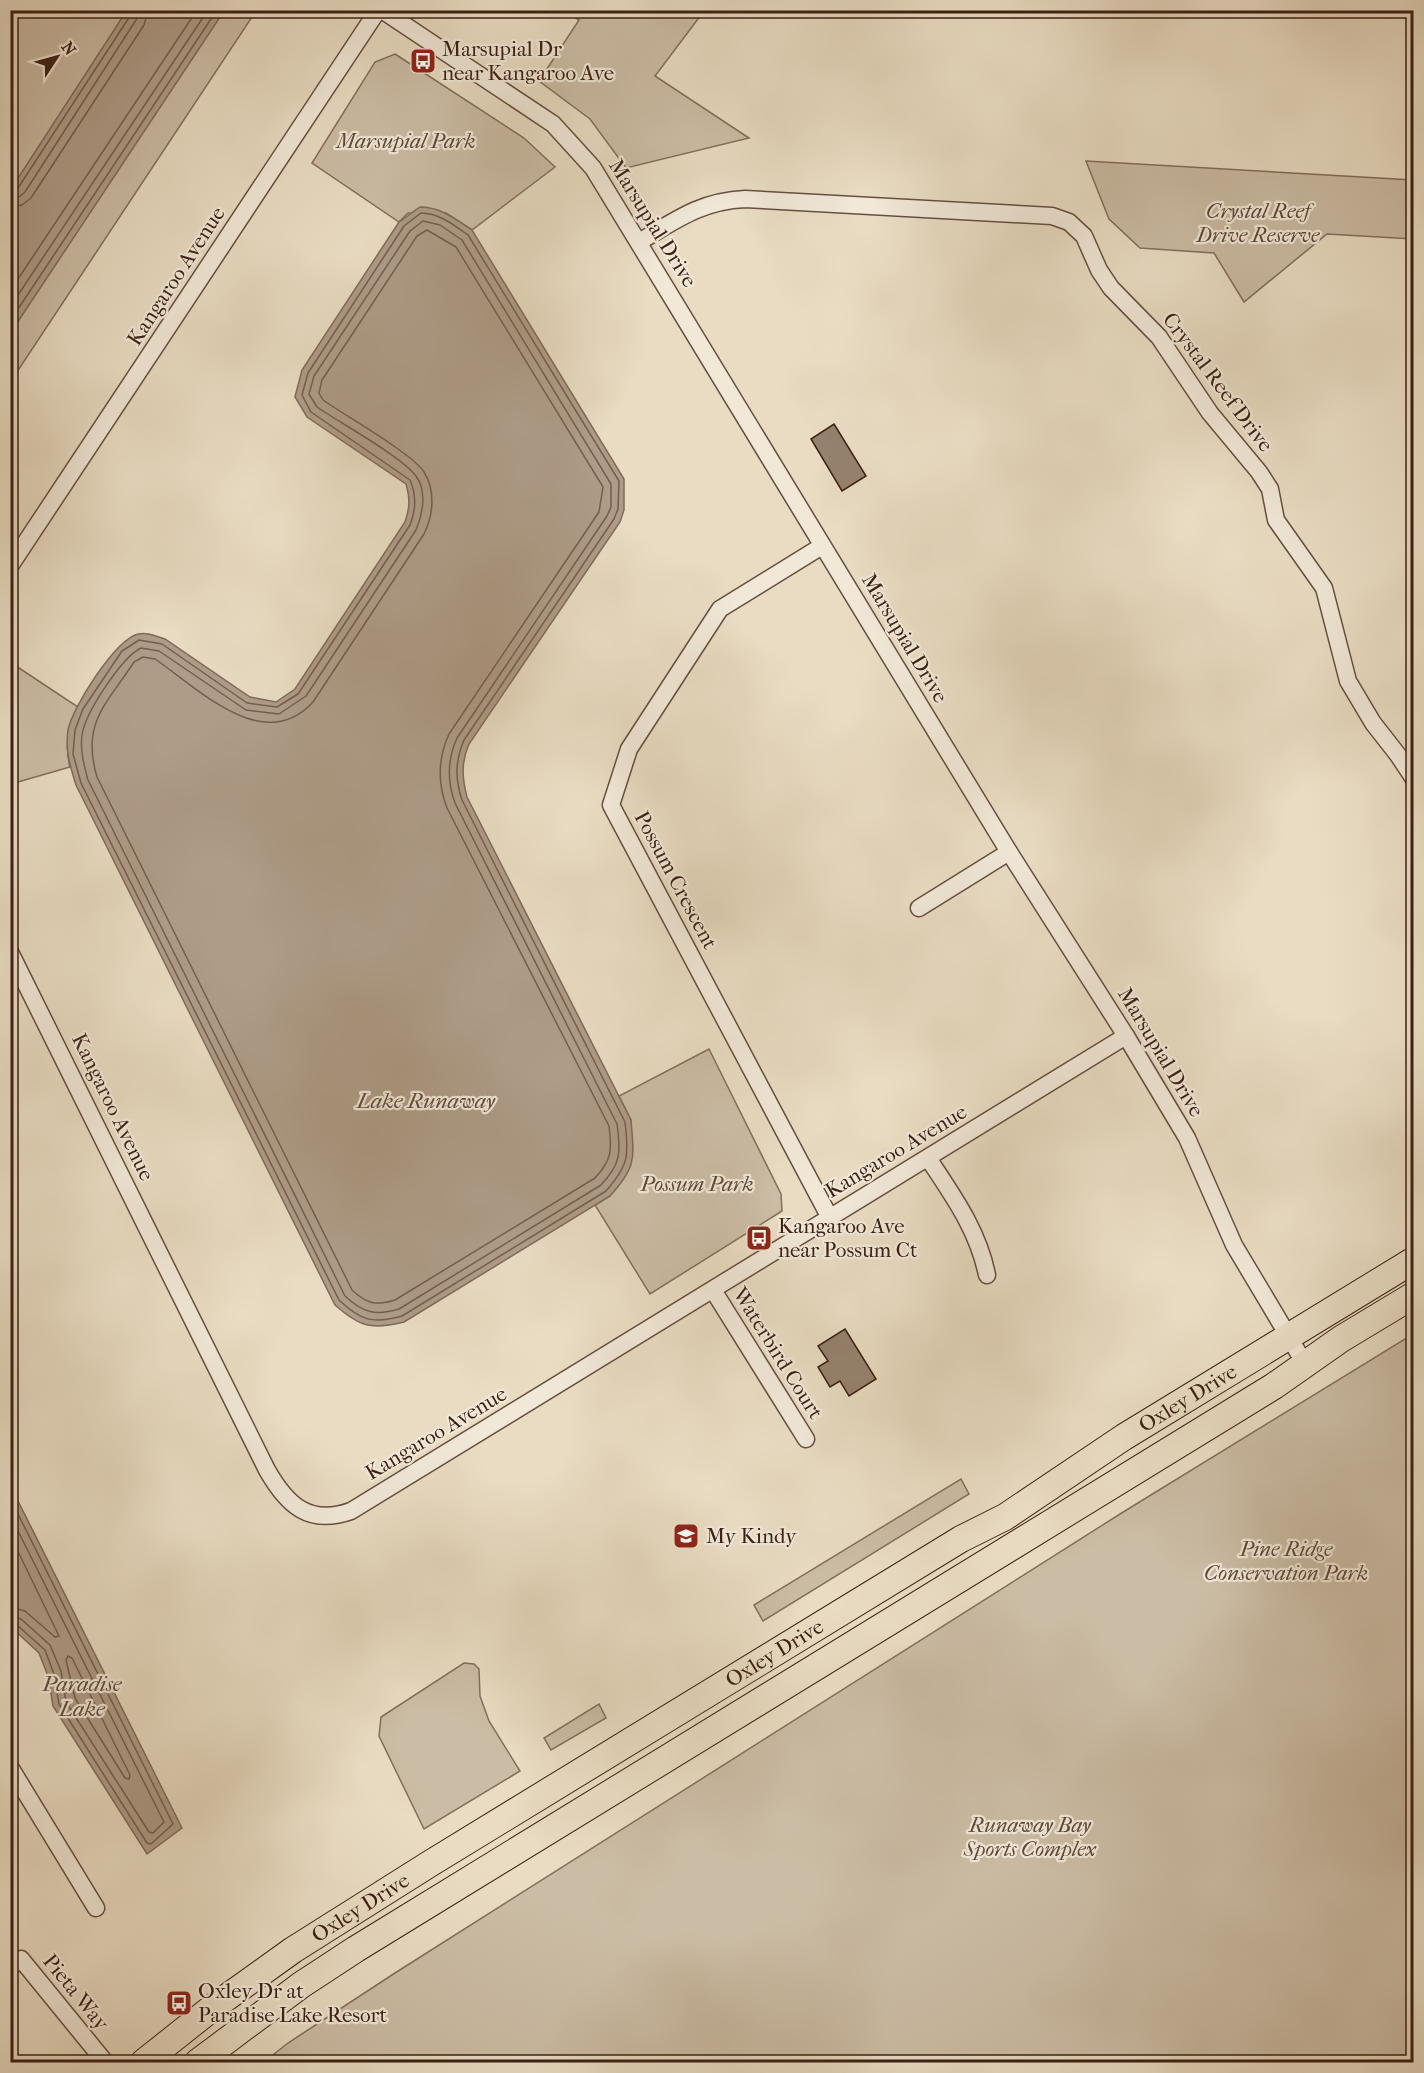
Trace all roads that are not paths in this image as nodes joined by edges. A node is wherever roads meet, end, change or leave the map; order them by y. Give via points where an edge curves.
1 (380, 10) edge
2 (639, 243) junction
3 (822, 546) junction
4 (10, 567) edge
5 (1413, 779) edge
6 (1009, 852) junction
7 (919, 908) dead end
8 (10, 952) edge
9 (1126, 1036) junction
10 (928, 1158) junction
11 (830, 1218) junction
12 (1413, 1260) edge
13 (987, 1275) dead end
14 (713, 1290) junction
15 (1413, 1295) edge
16 (1287, 1337) junction
17 (1305, 1365) junction
18 (806, 1439) dead end
19 (10, 1767) edge
20 (96, 1908) dead end
21 (10, 1967) edge
22 (105, 2062) edge
23 (144, 2062) edge
24 (198, 2062) edge

1 - 2 street, Marsupial Drive via 553,124 593,168
1 - 4 street, Kangaroo Avenue
2 - 3 street, Marsupial Drive
2 - 5 street, Crystal Reef Drive via 700,207 720,200 1052,216 1069,222 1084,236 1111,288 1159,337 1205,407 1270,489 1276,520 1323,588 1348,681
3 - 6 street, Marsupial Drive
3 - 11 street, Possum Crescent via 720,609 629,749 611,805
6 - 7 street
6 - 9 street, Marsupial Drive
8 - 14 street, Kangaroo Avenue via 267,1470 296,1508 326,1516 351,1511
9 - 10 street, Kangaroo Avenue
9 - 16 street, Marsupial Drive via 1186,1138 1234,1245
10 - 11 street, Kangaroo Avenue
10 - 13 street via 972,1226
11 - 14 street, Kangaroo Avenue
12 - 16 main road, Oxley Drive
14 - 18 street, Waterbird Court
15 - 17 main road, Oxley Drive
16 - 17 street, Marsupial Drive
16 - 23 main road, Oxley Drive via 1124,1437 1005,1517 896,1578 367,1903 252,1978
17 - 24 main road, Oxley Drive via 356,1949
19 - 20 street
21 - 22 street, Pieta Way via 21,1959

